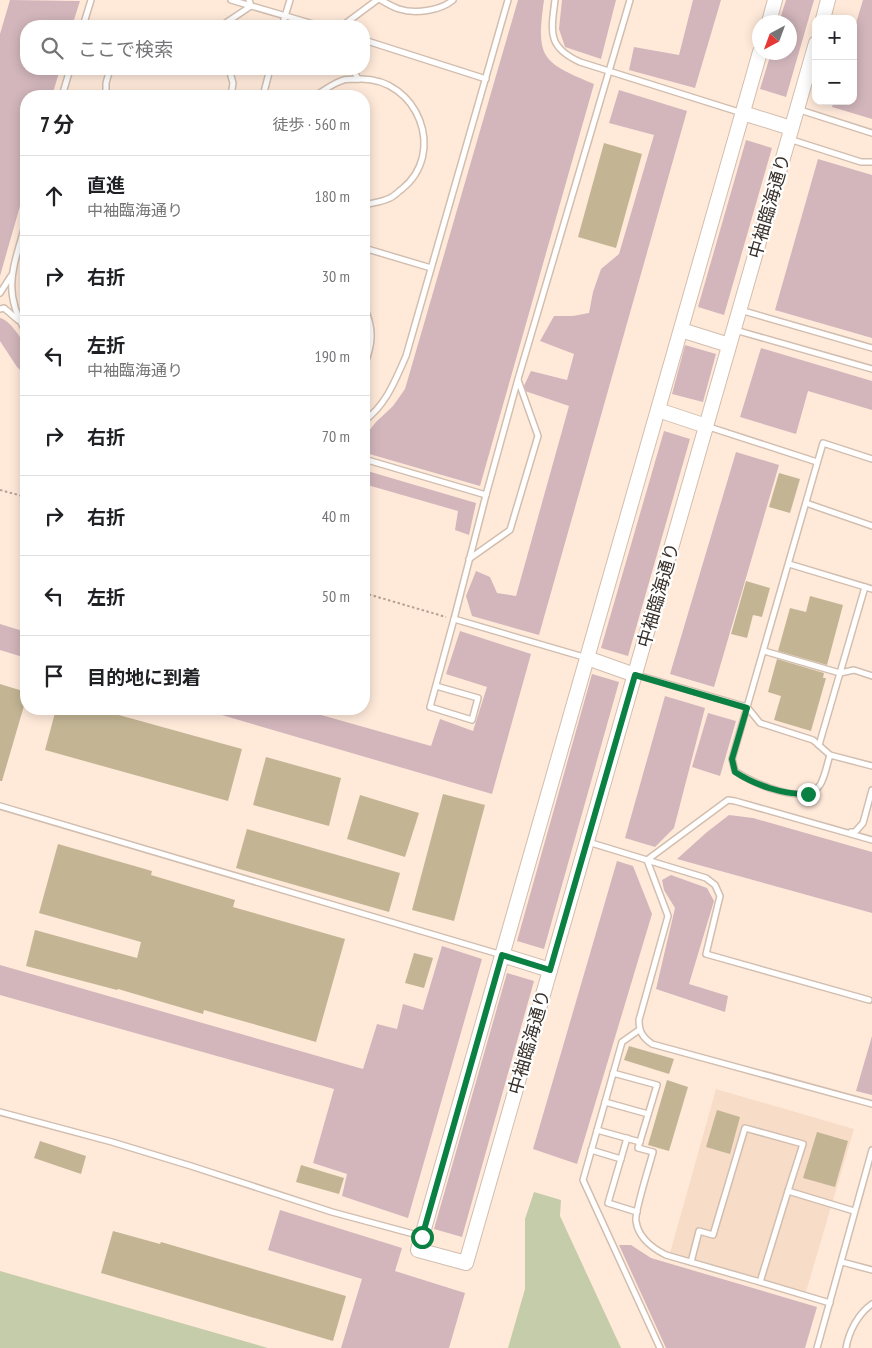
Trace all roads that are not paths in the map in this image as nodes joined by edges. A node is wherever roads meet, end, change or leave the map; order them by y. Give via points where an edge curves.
1 (90, 0) edge
2 (231, 0) edge
3 (290, 0) edge
4 (379, 0) edge
5 (453, 0) edge
6 (508, 0) edge
7 (555, 0) edge
8 (630, 0) edge
9 (775, 0) edge
10 (828, 0) edge
11 (250, 3) edge
12 (285, 15) junction
13 (770, 15) edge
14 (824, 15) edge
15 (85, 20) edge
16 (229, 20) edge
17 (284, 20) edge
18 (301, 20) edge
19 (351, 20) edge
20 (370, 42) edge
21 (812, 57) edge
22 (758, 60) edge
23 (610, 72) junction
24 (68, 75) edge
25 (108, 75) edge
26 (230, 75) edge
27 (268, 75) edge
28 (356, 75) edge
29 (358, 79) junction
30 (486, 79) junction
31 (64, 90) edge
32 (106, 90) edge
33 (231, 90) edge
34 (264, 90) edge
35 (325, 90) edge
36 (797, 108) junction
37 (743, 113) junction
38 (790, 133) junction
39 (872, 133) edge
40 (872, 162) edge
41 (370, 203) edge
42 (20, 244) edge
43 (370, 250) edge
44 (431, 268) junction
45 (11, 276) junction
46 (0, 293) edge
47 (0, 309) edge
48 (740, 310) junction
49 (20, 321) joint
50 (370, 321) edge
51 (681, 330) junction
52 (734, 330) junction
53 (729, 345) junction
54 (370, 347) edge
55 (872, 348) edge
56 (872, 369) edge
57 (518, 379) junction
58 (658, 410) junction
59 (370, 416) edge
60 (706, 426) junction
61 (370, 460) edge
62 (872, 460) edge
63 (818, 462) junction
64 (486, 495) junction
65 (806, 503) junction
66 (872, 526) edge
67 (470, 559) junction
68 (788, 564) junction
69 (865, 587) junction
70 (872, 589) edge
71 (454, 619) junction
72 (764, 651) junction
73 (587, 658) junction
74 (840, 673) junction
75 (635, 675) junction
76 (872, 676) edge
77 (436, 686) junction
78 (747, 708) junction
79 (819, 745) junction
80 (830, 755) junction
81 (872, 766) edge
82 (872, 790) edge
83 (0, 806) edge
84 (848, 833) junction
85 (872, 840) edge
86 (587, 841) junction
87 (647, 860) junction
88 (502, 955) junction
89 (550, 970) junction
90 (869, 1000) dead end
91 (640, 1030) junction
92 (613, 1073) junction
93 (605, 1102) junction
94 (872, 1104) edge
95 (0, 1112) edge
96 (648, 1114) junction
97 (597, 1130) junction
98 (627, 1138) junction
99 (640, 1142) junction
100 (591, 1150) junction
101 (872, 1150) edge
102 (621, 1159) junction
103 (788, 1191) junction
104 (854, 1211) junction
105 (637, 1212) junction
106 (420, 1243) junction
107 (691, 1262) junction
108 (842, 1262) junction
109 (872, 1270) edge
110 (760, 1282) junction
111 (830, 1302) junction
112 (872, 1304) edge
113 (660, 1348) edge
114 (817, 1348) edge
115 (846, 1348) edge

1 - 15 lane
2 - 11 lane
3 - 12 lane
4 - 5 lane via 399,9 427,11
4 - 19 lane
6 - 30 lane
7 - 23 lane via 553,34 556,46 566,56
8 - 23 lane
9 - 13 street
10 - 14 street
11 - 12 lane
11 - 16 lane
12 - 17 lane
12 - 18 lane
20 - 30 lane
21 - 36 street, 中袖臨海通り
22 - 37 street
23 - 37 lane
23 - 57 lane
24 - 31 lane
25 - 32 lane
26 - 33 lane
27 - 34 lane
28 - 29 lane
29 - 35 lane via 343,80
29 - 41 lane via 374,79 394,87 408,98 420,117 424,146 419,168 409,183 390,198
30 - 44 lane
36 - 38 street, 中袖臨海通り
36 - 39 lane
37 - 38 street
37 - 51 street
38 - 40 lane via 861,162
38 - 48 street, 中袖臨海通り
42 - 45 lane
43 - 44 lane
44 - 59 lane via 406,356 390,392
45 - 46 lane
45 - 49 lane via 12,295
47 - 49 lane via 4,308
48 - 52 street, 中袖臨海通り
48 - 55 lane
50 - 54 lane
51 - 53 street
51 - 58 street
52 - 53 street, 中袖臨海通り
52 - 56 lane
53 - 60 street, 中袖臨海通り
57 - 64 lane
57 - 67 lane via 538,436 510,530
58 - 60 street
58 - 73 street
60 - 63 lane
60 - 75 street, 中袖臨海通り
61 - 64 lane
62 - 63 lane via 823,443
63 - 65 lane
64 - 67 lane
65 - 66 lane
65 - 68 lane
67 - 71 lane
68 - 69 lane
68 - 72 lane
69 - 70 lane
69 - 74 lane
71 - 73 lane
71 - 77 lane
72 - 74 lane
72 - 78 lane
73 - 75 street
73 - 88 street
74 - 76 lane via 854,670
74 - 79 lane
75 - 78 lane
75 - 86 street, 中袖臨海通り
77 - 77 lane via 430,708 472,720 478,698
78 - 79 lane via 760,723 814,740
78 - 80 lane via 732,759 735,772 747,779 794,795 808,794 820,785
79 - 80 lane
80 - 81 lane
82 - 84 lane via 863,823 855,832
83 - 88 lane
84 - 85 lane
84 - 87 lane via 728,800
86 - 87 lane
86 - 89 street, 中袖臨海通り
87 - 90 lane via 706,878 715,885 720,896 706,954
87 - 91 lane via 668,916 639,1020
88 - 89 street
88 - 106 street
89 - 106 street, 中袖臨海通り via 466,1263
91 - 92 lane via 622,1042
91 - 94 lane via 652,1044
92 - 93 lane
92 - 96 lane via 657,1085
93 - 96 lane
93 - 97 lane
95 - 106 lane via 191,1166
96 - 99 lane
97 - 98 lane
97 - 100 lane
98 - 99 lane
98 - 102 lane
99 - 105 lane via 638,1148 653,1152
100 - 102 lane
100 - 113 lane via 583,1180
101 - 104 lane
102 - 105 lane via 608,1203
103 - 104 lane
103 - 107 lane via 802,1144 746,1128 713,1234 699,1231
103 - 110 lane
104 - 108 lane
105 - 107 lane via 635,1220 641,1234 653,1249
107 - 110 lane
108 - 109 lane
108 - 111 lane
110 - 111 lane
111 - 114 lane
112 - 115 lane via 863,1310 849,1335

